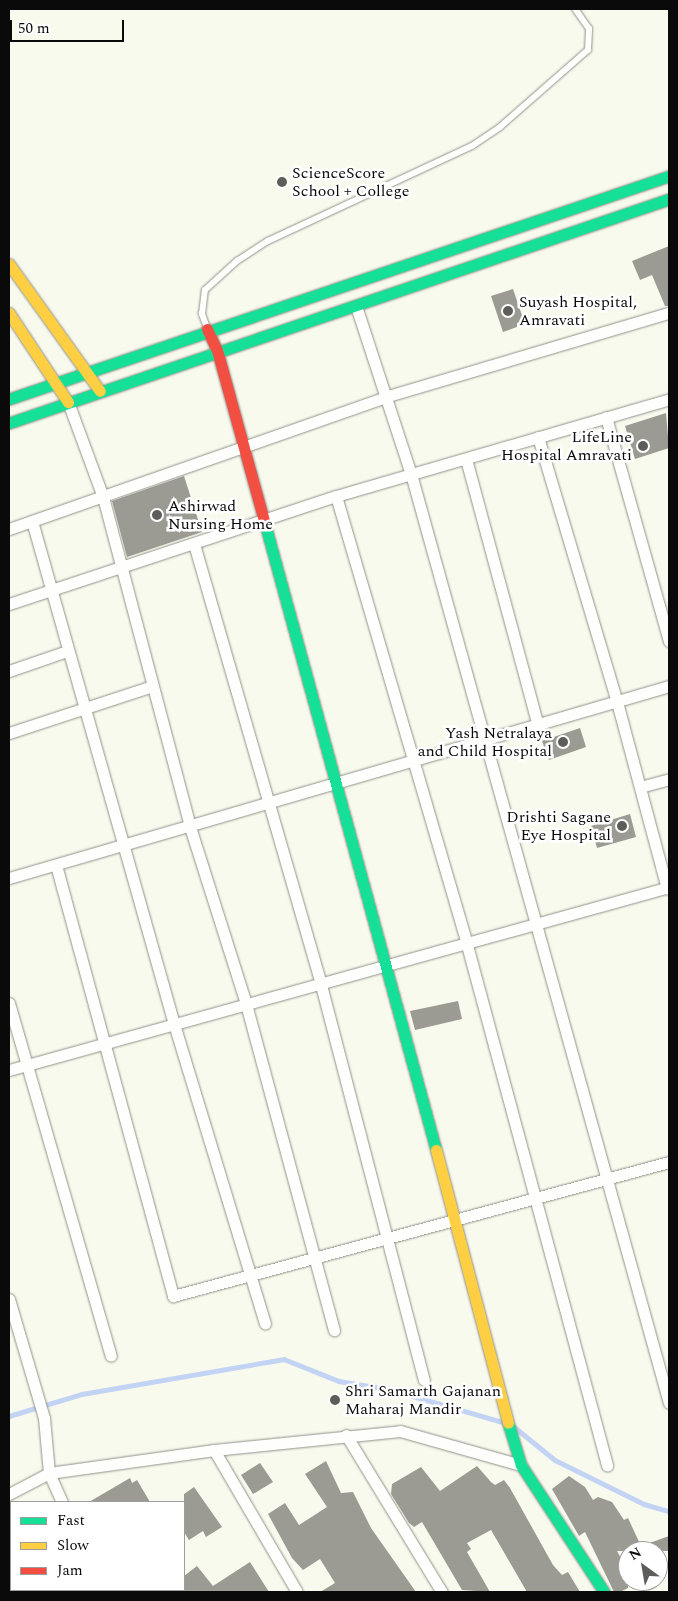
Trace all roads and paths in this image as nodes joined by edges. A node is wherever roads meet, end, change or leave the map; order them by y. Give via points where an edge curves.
1 (575, 9) edge
2 (669, 176) edge
3 (669, 199) edge
4 (9, 264) edge
5 (356, 306) junction
6 (9, 313) edge
7 (669, 313) edge
8 (207, 329) junction
9 (217, 350) junction
10 (88, 374) junction
11 (57, 383) junction
12 (100, 391) junction
13 (388, 396) junction
14 (9, 399) edge
15 (669, 399) edge
16 (68, 402) junction
17 (606, 417) junction
18 (9, 423) edge
19 (538, 437) junction
20 (242, 448) junction
21 (466, 458) junction
22 (411, 474) junction
23 (336, 496) junction
24 (103, 497) junction
25 (32, 521) junction
26 (265, 522) junction
27 (9, 529) edge
28 (194, 544) junction
29 (122, 566) junction
30 (50, 590) junction
31 (9, 604) edge
32 (669, 641) edge
33 (67, 651) junction
34 (9, 670) edge
35 (153, 686) junction
36 (669, 686) edge
37 (617, 702) junction
38 (83, 709) junction
39 (538, 725) junction
40 (9, 733) edge
41 (483, 742) junction
42 (412, 763) junction
43 (669, 779) edge
44 (335, 786) junction
45 (640, 787) junction
46 (270, 805) junction
47 (190, 827) junction
48 (123, 846) junction
49 (56, 865) junction
50 (9, 878) edge
51 (668, 887) edge
52 (535, 926) junction
53 (467, 945) junction
54 (388, 968) junction
55 (321, 985) junction
56 (9, 1002) edge
57 (246, 1004) junction
58 (174, 1024) junction
59 (104, 1043) junction
60 (29, 1064) junction
61 (9, 1070) edge
62 (669, 1162) edge
63 (606, 1179) junction
64 (532, 1200) junction
65 (455, 1221) junction
66 (387, 1240) junction
67 (315, 1260) junction
68 (251, 1278) junction
69 (9, 1299) edge
70 (265, 1324) dead end
71 (334, 1330) dead end
72 (111, 1356) dead end
73 (424, 1380) dead end
74 (669, 1403) edge
75 (346, 1435) junction
76 (214, 1450) junction
77 (521, 1465) junction
78 (607, 1465) dead end
79 (49, 1473) junction
80 (9, 1494) edge
81 (62, 1501) edge
82 (297, 1592) edge
83 (442, 1592) edge
84 (604, 1592) edge

1 - 8 lane via 592,39 588,50 472,146 268,241 237,261 205,290 202,314
2 - 8 street
3 - 5 street
4 - 10 street
5 - 9 street
5 - 13 street
6 - 11 street
7 - 13 street
8 - 9 street
8 - 10 street
9 - 12 street
9 - 20 street
10 - 11 street
10 - 12 street
11 - 14 street
11 - 16 street
12 - 16 street
13 - 20 street
13 - 22 street
15 - 17 street
16 - 18 street
16 - 24 street
17 - 19 street
17 - 32 street
19 - 21 street
19 - 37 street
20 - 24 street
20 - 26 street
21 - 22 street
21 - 39 street
22 - 23 street
22 - 41 street
23 - 26 street
23 - 42 street
24 - 25 street
24 - 29 street
25 - 27 street
25 - 30 street
26 - 28 street
26 - 44 street
28 - 29 street
28 - 46 street
29 - 30 street
29 - 35 street
30 - 31 street
30 - 33 street
33 - 34 street
33 - 38 street
35 - 38 street
35 - 47 street
36 - 37 street
37 - 39 street
37 - 45 street
38 - 40 street
38 - 48 street
39 - 41 street
41 - 42 street
41 - 52 street
42 - 44 street
42 - 53 street
43 - 45 street
44 - 46 street
44 - 54 street
45 - 51 street
46 - 47 street
46 - 55 street
47 - 48 street
47 - 57 street
48 - 49 street
48 - 58 street
49 - 50 street
49 - 59 street
51 - 52 street
52 - 53 street
52 - 63 street
53 - 54 street
53 - 64 street
54 - 55 street
54 - 65 street
55 - 57 street
55 - 66 street
56 - 60 street
57 - 58 street
57 - 67 street
58 - 59 street
58 - 68 street
59 - 60 street
59 - 68 street via 171,1294 176,1297
60 - 61 street
60 - 72 street
62 - 63 street
63 - 64 street
63 - 74 street
64 - 65 street
64 - 78 street
65 - 66 street
65 - 77 street
66 - 67 street
66 - 73 street
67 - 68 street
67 - 71 street
68 - 70 street
69 - 79 street via 44,1418
75 - 76 street
75 - 77 street via 400,1431
75 - 83 street
76 - 79 street
76 - 82 street
77 - 84 street
79 - 80 street
79 - 81 street

